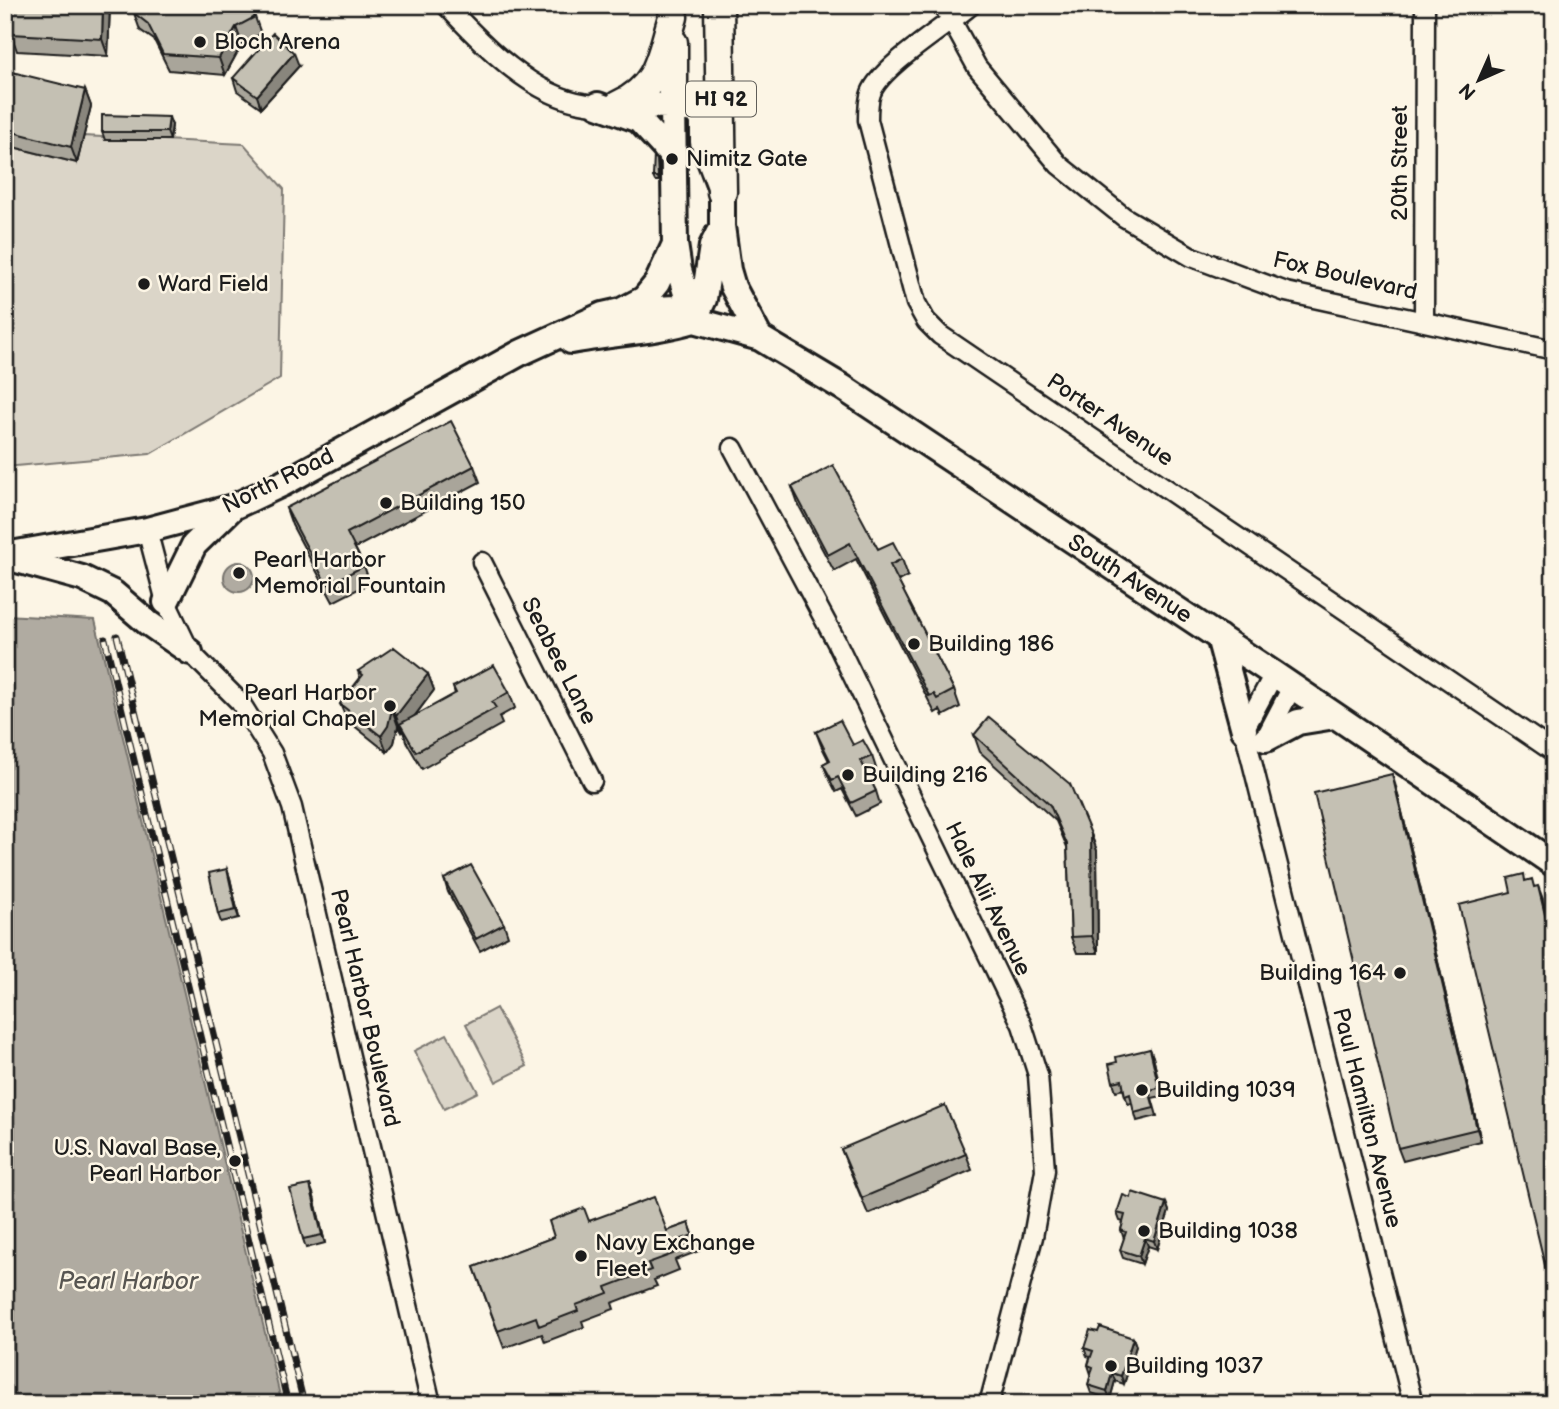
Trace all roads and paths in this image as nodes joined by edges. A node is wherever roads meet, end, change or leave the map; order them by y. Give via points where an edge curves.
1 (446, 5) edge
2 (719, 5) edge
3 (943, 5) edge
4 (971, 5) edge
5 (1425, 5) edge
6 (673, 11) edge
7 (951, 22) junction
8 (609, 105) junction
9 (673, 106) junction
10 (673, 157) junction
11 (722, 192) junction
12 (722, 226) junction
13 (675, 244) junction
14 (621, 311) junction
15 (694, 320) junction
16 (1424, 320) junction
17 (760, 338) junction
18 (531, 348) junction
19 (1554, 349) edge
20 (733, 448) dead end
21 (233, 507) junction
22 (147, 530) junction
23 (5, 556) edge
24 (482, 562) dead end
25 (166, 602) junction
26 (1219, 637) junction
27 (190, 652) junction
28 (1284, 681) junction
29 (1335, 716) junction
30 (1255, 734) junction
31 (1554, 752) edge
32 (592, 781) dead end
33 (1554, 864) edge
34 (431, 1404) edge
35 (989, 1404) edge
36 (1413, 1404) edge

1 - 8 street via 497,57 547,91 586,104
2 - 11 main road, HI 92
3 - 7 street, Fox Boulevard
4 - 7 street, Porter Avenue
5 - 16 street, 20th Street
6 - 8 main road via 652,81 631,100
6 - 9 main road, HI 92
7 - 16 street, Fox Boulevard via 977,67 1059,165 1124,217 1192,257 1286,292
7 - 31 street, Porter Avenue via 887,69 875,84 868,106 913,293 926,321 940,335
8 - 9 street
8 - 10 street via 639,120
9 - 10 street, HI 92
9 - 11 street via 696,111 703,120 702,142
10 - 13 street, HI 92
11 - 12 street, HI 92
12 - 15 street via 712,246 704,299
12 - 17 street via 733,287
13 - 14 street via 644,299
13 - 15 street
14 - 15 street, North Road via 675,308
14 - 18 street, North Road
15 - 17 street, South Avenue
15 - 18 street, North Road
16 - 19 street, Fox Boulevard
17 - 26 street, South Avenue via 842,387
18 - 21 street, North Road
20 - 35 street, Hale Alii Avenue via 844,657 1022,1024 1038,1075 1045,1170 1033,1237
21 - 22 street, North Road
21 - 25 street via 194,545
22 - 23 street, North Road
22 - 25 street, Pearl Harbor Boulevard
23 - 27 street via 82,578 113,593
24 - 32 street, Seabee Lane
25 - 27 street, Pearl Harbor Boulevard
26 - 28 street, South Avenue
26 - 30 street
27 - 34 street, Pearl Harbor Boulevard via 240,702 272,753 292,807
28 - 29 street, South Avenue
28 - 30 street
29 - 30 street
29 - 33 street, South Avenue
30 - 36 street, Paul Hamilton Avenue via 1253,763

